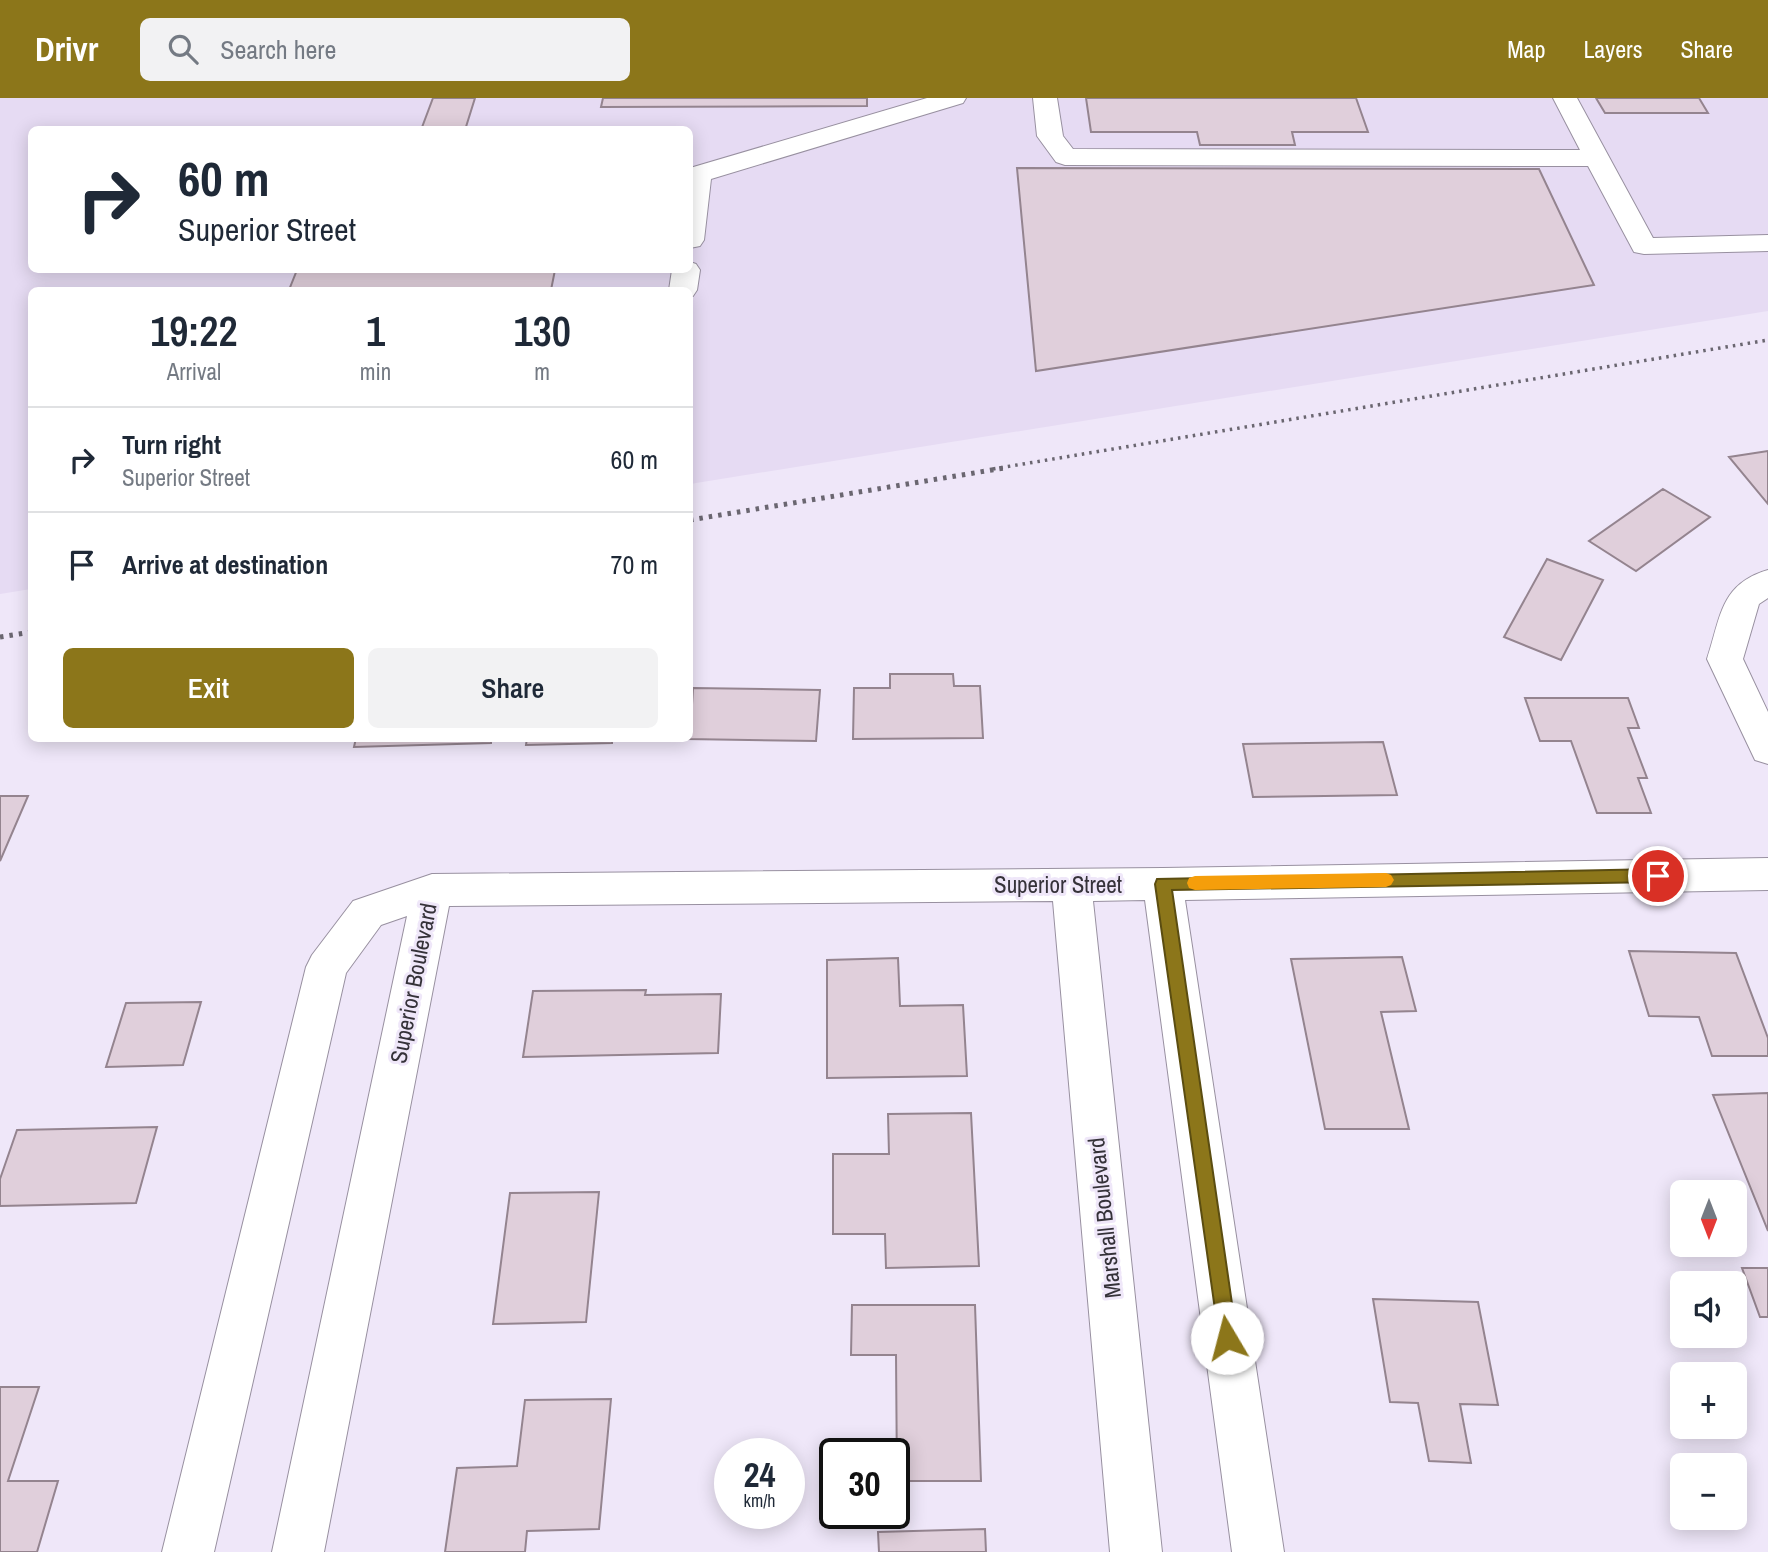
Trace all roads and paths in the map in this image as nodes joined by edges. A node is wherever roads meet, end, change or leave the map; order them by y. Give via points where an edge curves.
1 (954, 98) edge
2 (1045, 98) edge
3 (1565, 98) edge
4 (1597, 158) junction
5 (693, 215) edge
6 (1768, 243) edge
7 (1756, 589) edge
8 (1768, 750) edge
9 (1768, 874) edge
10 (1071, 884) junction
11 (1163, 884) junction
12 (432, 890) junction
13 (188, 1552) edge
14 (298, 1552) edge
15 (1136, 1552) edge
16 (1258, 1552) edge

1 - 5 street via 698,174
2 - 4 street via 1050,136 1065,157
3 - 4 street
4 - 6 street via 1644,246
7 - 8 street via 1725,659
9 - 11 street, Superior Street
10 - 11 street, Superior Street
10 - 12 street, Superior Street
10 - 15 street, Marshall Boulevard
11 - 16 street
12 - 13 street, Superior Boulevard via 368,913 327,967
12 - 14 street, Superior Boulevard

